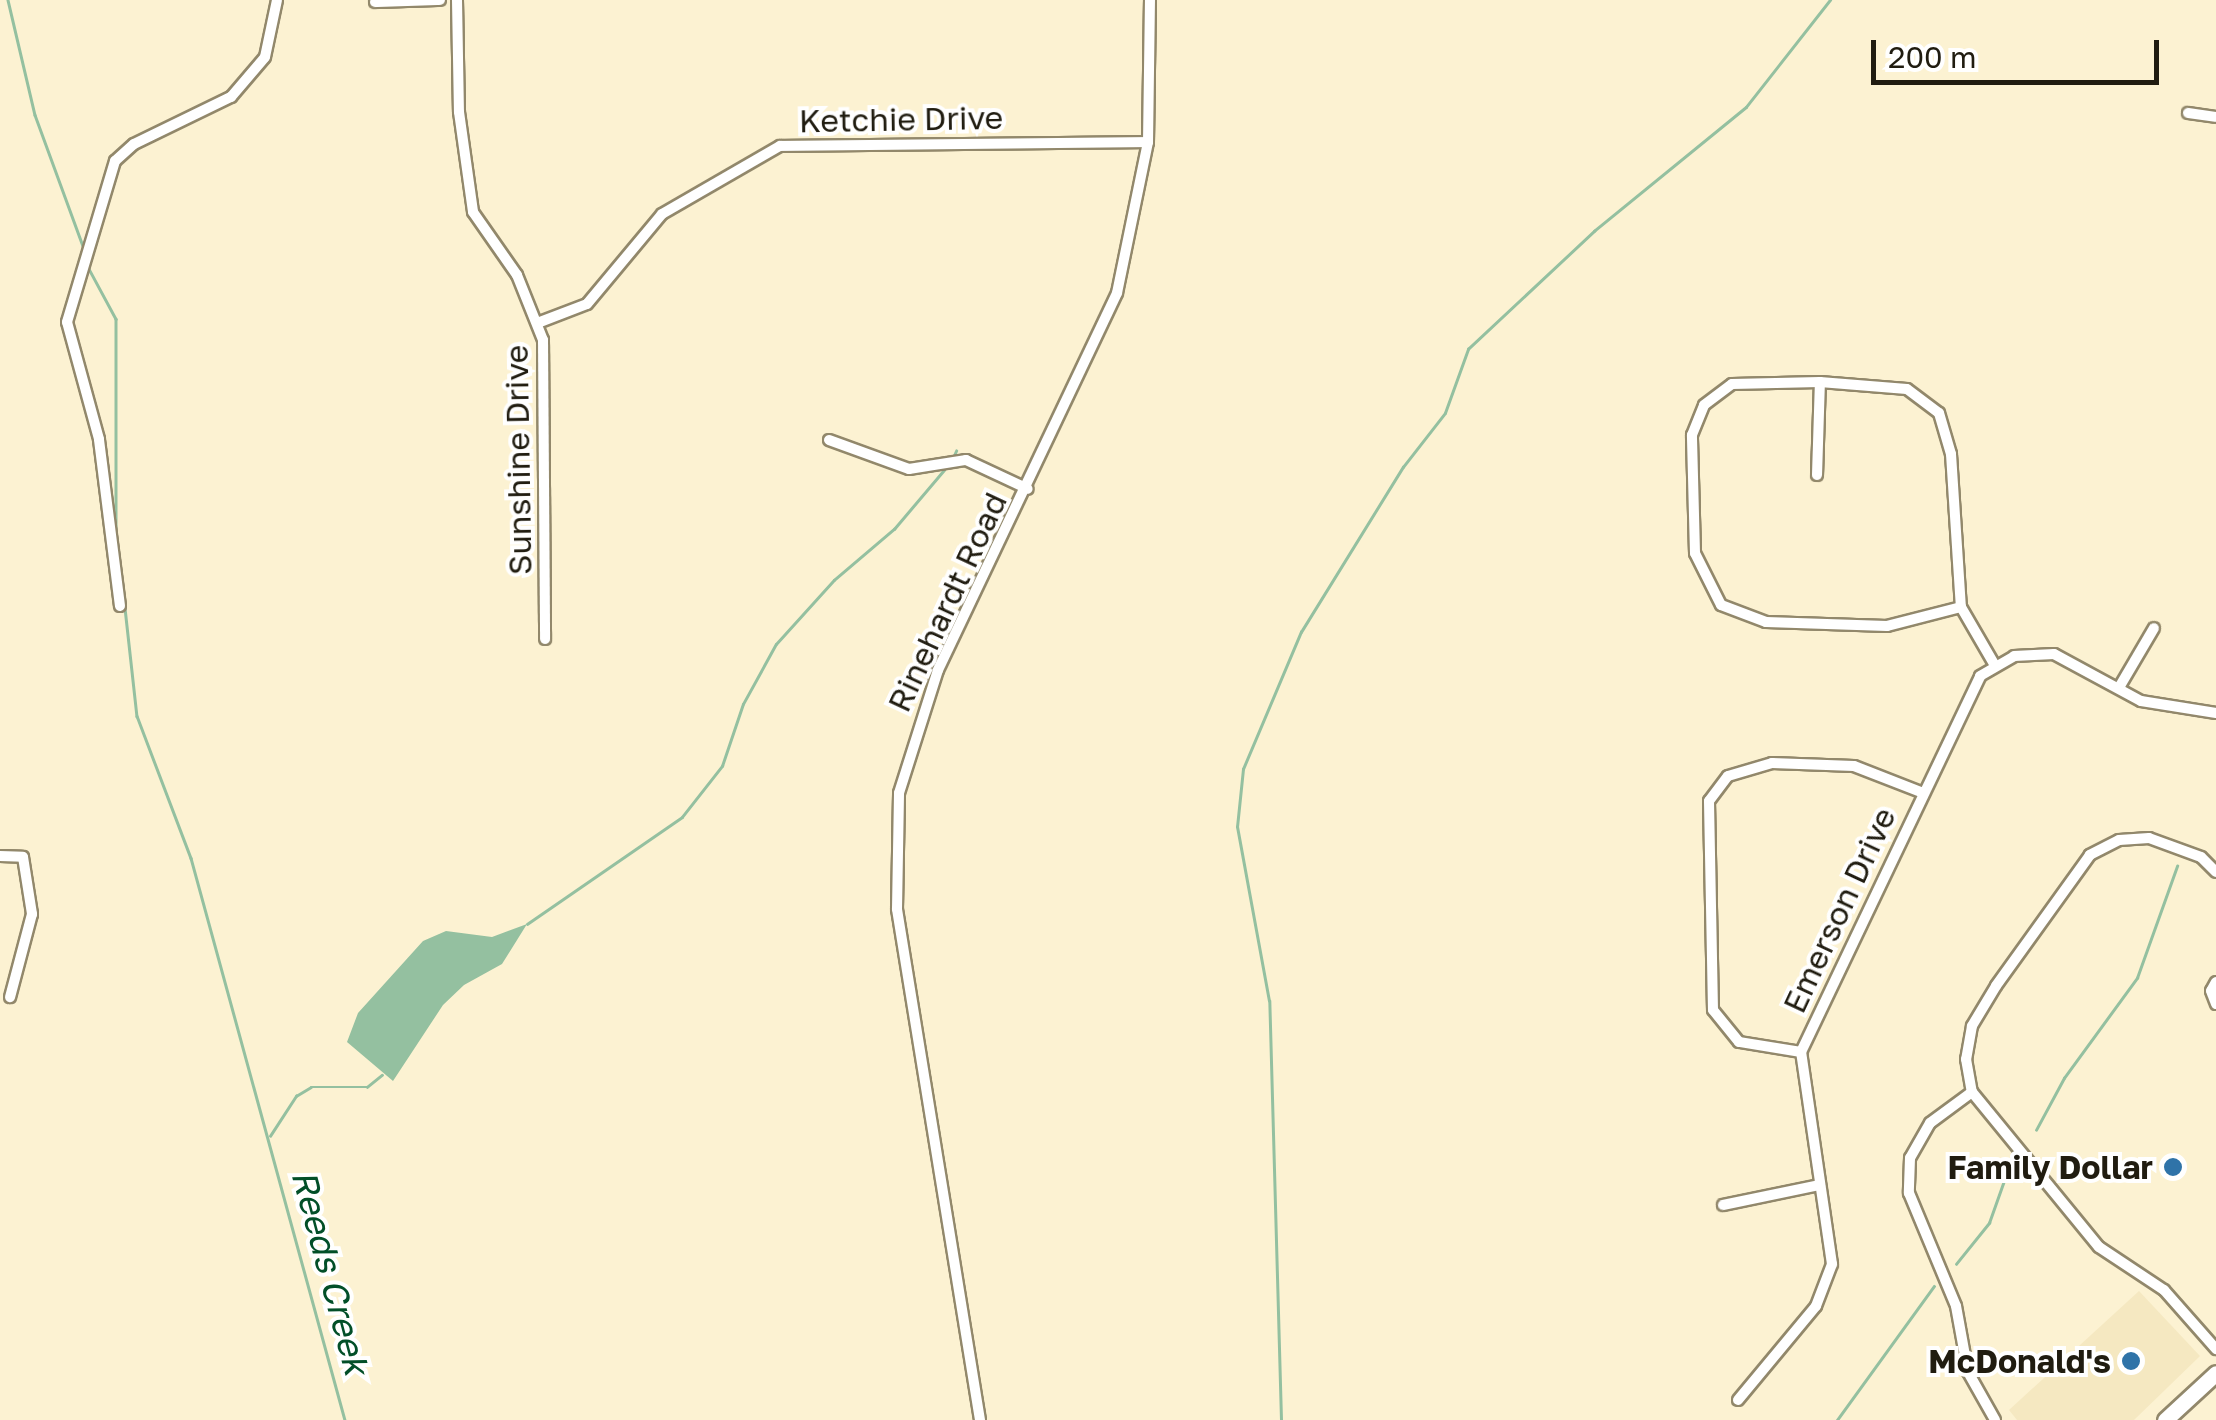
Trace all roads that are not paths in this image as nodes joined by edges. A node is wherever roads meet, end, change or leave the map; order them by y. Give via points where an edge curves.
1 (277, 0) edge
2 (440, 0) edge
3 (456, 0) edge
4 (1150, 0) edge
5 (376, 2) edge
6 (2188, 113) dead end
7 (2216, 116) edge
8 (1148, 142) junction
9 (540, 322) junction
10 (1820, 382) junction
11 (829, 440) dead end
12 (1817, 475) dead end
13 (1028, 488) junction
14 (120, 606) dead end
15 (1960, 607) junction
16 (2154, 628) dead end
17 (545, 640) dead end
18 (1994, 664) junction
19 (2120, 686) junction
20 (2216, 713) edge
21 (1921, 792) junction
22 (0, 856) edge
23 (2216, 872) edge
24 (2216, 982) edge
25 (10, 997) dead end
26 (2216, 1004) edge
27 (1801, 1052) junction
28 (1972, 1092) junction
29 (1820, 1185) junction
30 (1723, 1205) dead end
31 (2216, 1349) edge
32 (2216, 1373) edge
33 (1738, 1400) dead end
34 (980, 1420) edge
35 (1995, 1420) edge
36 (2165, 1420) edge

1 - 14 street via 272,39 244,84 220,105 150,135 115,161 67,322 100,439
2 - 5 street
3 - 9 street, Sunshine Drive via 473,212
4 - 8 street, Rinehardt Road
6 - 7 street
8 - 9 street, Ketchie Drive via 780,146 662,214 587,304
8 - 13 street, Rinehardt Road via 1117,293
9 - 17 street, Sunshine Drive via 547,374
10 - 12 street
10 - 15 street via 1907,389 1938,412 1951,454
10 - 15 street via 1732,384 1704,405 1692,435 1695,553 1708,590 1742,617 1766,622 1905,625
11 - 13 street via 909,470 966,460
13 - 34 street, Rinehardt Road via 912,739 893,849
15 - 18 street
16 - 19 street
18 - 19 street via 2054,654
18 - 21 street, Emerson Drive via 1980,676
19 - 20 street via 2169,708
21 - 27 street, Emerson Drive
21 - 27 street via 1854,766 1772,763 1728,776 1709,802 1712,1010 1739,1042
22 - 25 street via 23,857 32,914
23 - 28 street via 2201,857 2150,838 2118,840 2090,855 1972,1026 1966,1059
24 - 26 street
27 - 29 street, Emerson Drive
28 - 31 street via 2100,1247 2164,1290
28 - 35 street via 1930,1123 1910,1158 1909,1193 1956,1306 1968,1372
29 - 30 street
29 - 33 street, Emerson Drive via 1831,1238 1828,1285 1791,1341
32 - 36 main road

